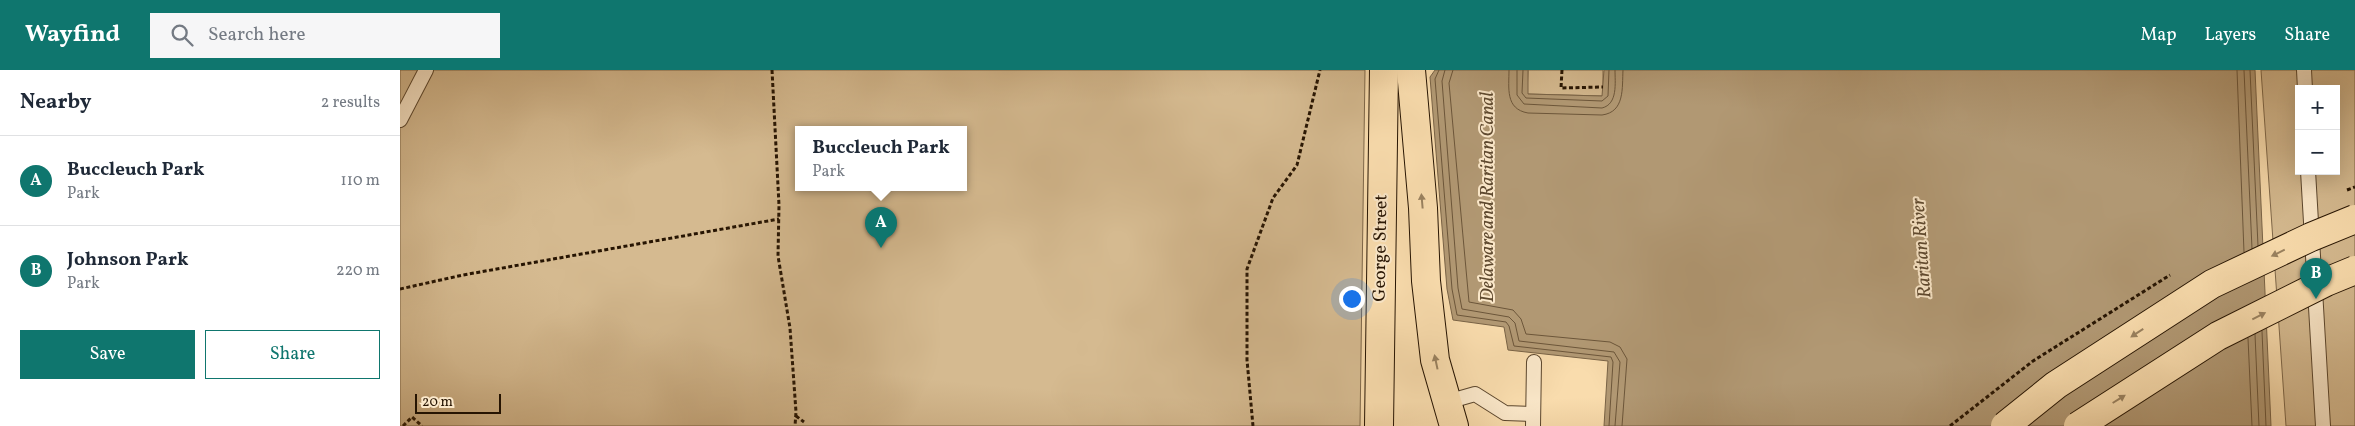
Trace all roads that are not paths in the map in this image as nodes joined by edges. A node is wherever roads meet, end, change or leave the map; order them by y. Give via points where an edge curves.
1 (426, 70) edge
2 (1384, 70) edge
3 (1410, 70) edge
4 (2304, 70) edge
5 (2305, 85) edge
6 (400, 120) edge
7 (2308, 175) edge
8 (2355, 220) edge
9 (2355, 270) edge
10 (1534, 362) dead end
11 (1450, 414) edge
12 (1533, 420) edge
13 (1379, 426) edge
14 (2005, 426) edge
15 (2078, 426) edge
16 (2324, 426) edge

1 - 6 lane
2 - 13 main road, George Street
11 -> 3 main road via 1435,360
4 - 5 lane
7 - 16 lane
8 -> 14 main road, bridge via 2310,237 2212,284 2056,385
15 -> 9 main road, bridge via 2218,336
10 - 12 lane
11 - 12 lane via 1475,394 1505,413

